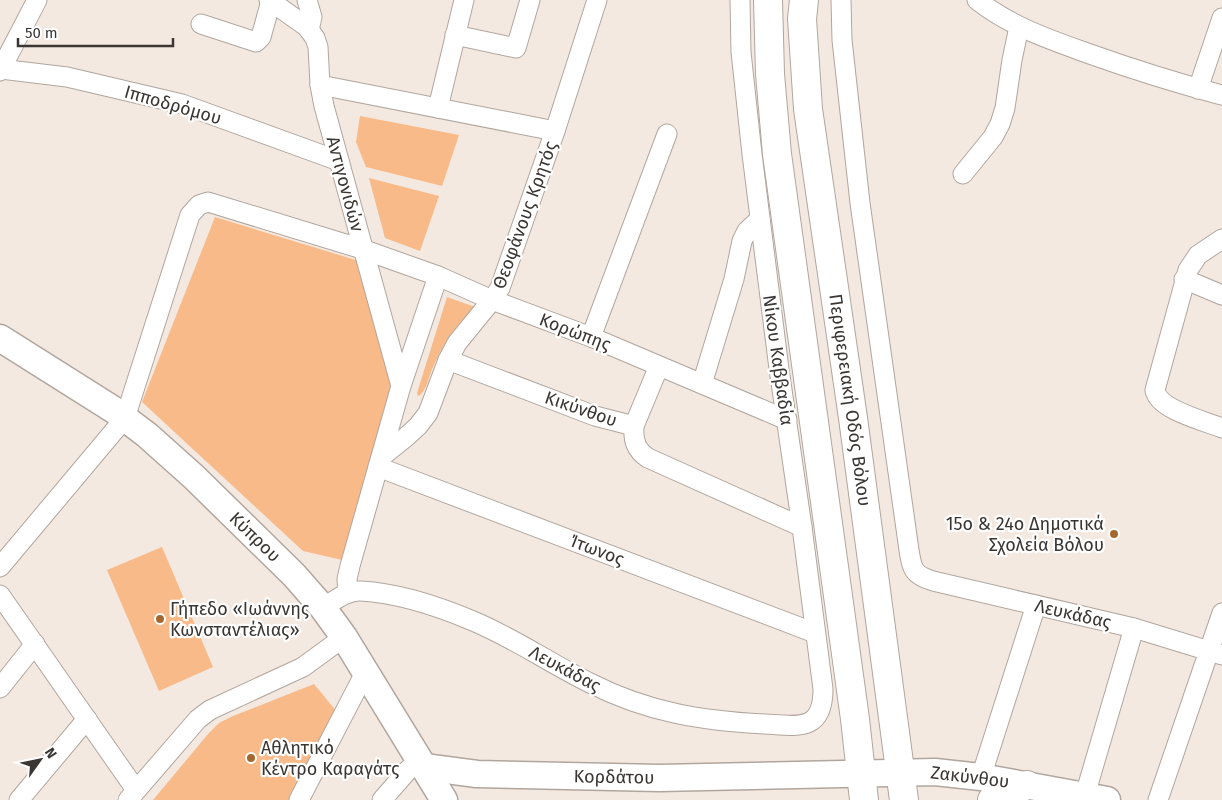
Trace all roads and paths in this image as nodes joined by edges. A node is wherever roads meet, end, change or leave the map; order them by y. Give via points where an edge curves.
1 (37, 0) edge
2 (307, 0) edge
3 (464, 0) edge
4 (530, 0) edge
5 (597, 0) edge
6 (740, 0) edge
7 (768, 0) edge
8 (804, 0) edge
9 (841, 0) edge
10 (977, 0) edge
11 (270, 1) edge
12 (1222, 18) edge
13 (201, 24) dead end
14 (1019, 27) junction
15 (309, 30) junction
16 (455, 35) junction
17 (0, 70) edge
18 (320, 85) junction
19 (1198, 89) junction
20 (1222, 95) edge
21 (438, 108) junction
22 (555, 131) junction
23 (667, 134) dead end
24 (339, 161) junction
25 (963, 174) dead end
26 (760, 219) junction
27 (1222, 238) edge
28 (362, 249) junction
29 (438, 276) junction
30 (1184, 279) junction
31 (1222, 295) edge
32 (492, 300) junction
33 (591, 337) junction
34 (0, 338) edge
35 (448, 360) junction
36 (659, 366) junction
37 (702, 384) junction
38 (402, 386) junction
39 (125, 418) junction
40 (787, 420) junction
41 (634, 426) junction
42 (1222, 428) edge
43 (380, 462) junction
44 (802, 527) junction
45 (0, 566) edge
46 (348, 593) junction
47 (0, 594) edge
48 (1036, 605) junction
49 (323, 608) junction
50 (1222, 613) edge
51 (1134, 628) junction
52 (816, 633) junction
53 (344, 637) junction
54 (34, 644) junction
55 (1216, 653) edge
56 (366, 671) junction
57 (0, 688) edge
58 (816, 718) joint
59 (87, 719) junction
60 (424, 767) junction
61 (901, 772) junction
62 (1027, 785) joint
63 (863, 787) edge
64 (986, 788) edge
65 (132, 795) edge
66 (1096, 798) edge
67 (19, 800) edge
68 (299, 800) edge
69 (382, 800) edge
70 (444, 800) edge
71 (904, 800) edge
72 (1158, 800) edge

1 - 17 street
2 - 15 street via 312,17
3 - 16 street
4 - 16 street via 516,48
5 - 22 street, Θεοφάνους Κρητός
6 - 26 street, Νίκου Καββαδία via 741,52
7 - 63 main road via 770,74 778,154
8 - 61 main road, Περιφερειακή Οδός Βόλου via 802,19 808,109
9 - 48 street, Λευκάδας via 842,40 860,203 912,565 922,578
10 - 14 street
11 - 13 street via 262,36 256,42
11 - 15 street
12 - 19 street
14 - 19 street via 1155,77
14 - 25 street via 1000,124
15 - 18 street, Αντιγονιδών via 317,41
16 - 21 street
17 - 24 street, Ιπποδρόμου via 67,76 182,104
18 - 21 street
18 - 24 street, Αντιγονιδών
19 - 20 street
21 - 22 street
22 - 32 street, Θεοφάνους Κρητός via 505,275
23 - 33 street
24 - 28 street, Αντιγονιδών
26 - 37 street via 742,241 734,279
26 - 40 street, Νίκου Καββαδία
27 - 30 street via 1198,255
28 - 29 street, Κορώπης
28 - 38 street, Αντιγονιδών
28 - 39 street, Κορώπης via 217,204 199,205 190,215
29 - 32 street, Κορώπης
29 - 38 street
30 - 31 street
30 - 42 street via 1156,384 1156,396 1170,407
32 - 33 street, Κορώπης
32 - 35 street, Θεοφάνους Κρητός via 462,336
33 - 36 street, Κορώπης
34 - 39 street, Κύπρου
35 - 41 street, Κικύνθου via 595,416
35 - 43 street, Θεοφάνους Κρητός via 428,413
36 - 37 street, Κορώπης
36 - 41 street
37 - 40 street, Κορώπης
38 - 43 street
39 - 45 street
39 - 49 street, Κύπρου via 194,477
40 - 44 street, Νίκου Καββαδία
41 - 44 street, Κικύνθου via 635,445 648,458
43 - 46 street via 350,566
43 - 52 street, Ίτωνος
44 - 52 street, Νίκου Καββαδία
46 - 49 street
46 - 58 street, Λευκάδας via 361,591 394,596 457,614 490,628 592,684 667,712 718,720 798,726
47 - 54 street
48 - 51 street, Λευκάδας
48 - 64 street
49 - 53 street, Κύπρου
50 - 55 street
51 - 55 street, Λευκάδας
51 - 66 street
52 - 58 street, Νίκου Καββαδία via 823,689 821,710
53 - 56 street, Κύπρου
53 - 65 street via 303,667 210,710 198,719
54 - 57 street
54 - 59 street
55 - 72 street
56 - 60 street, Κύπρου
56 - 68 street
59 - 65 street
59 - 67 street
60 - 63 street, Κορδάτου via 477,774
60 - 69 street via 409,769
60 - 70 street, Κύπρου
61 - 63 street, Ζακύνθου
61 - 64 street, Ζακύνθου via 935,772
61 - 71 main road, Περιφερειακή Οδός Βόλου
62 - 64 main road
62 - 66 street, Ζακύνθου

